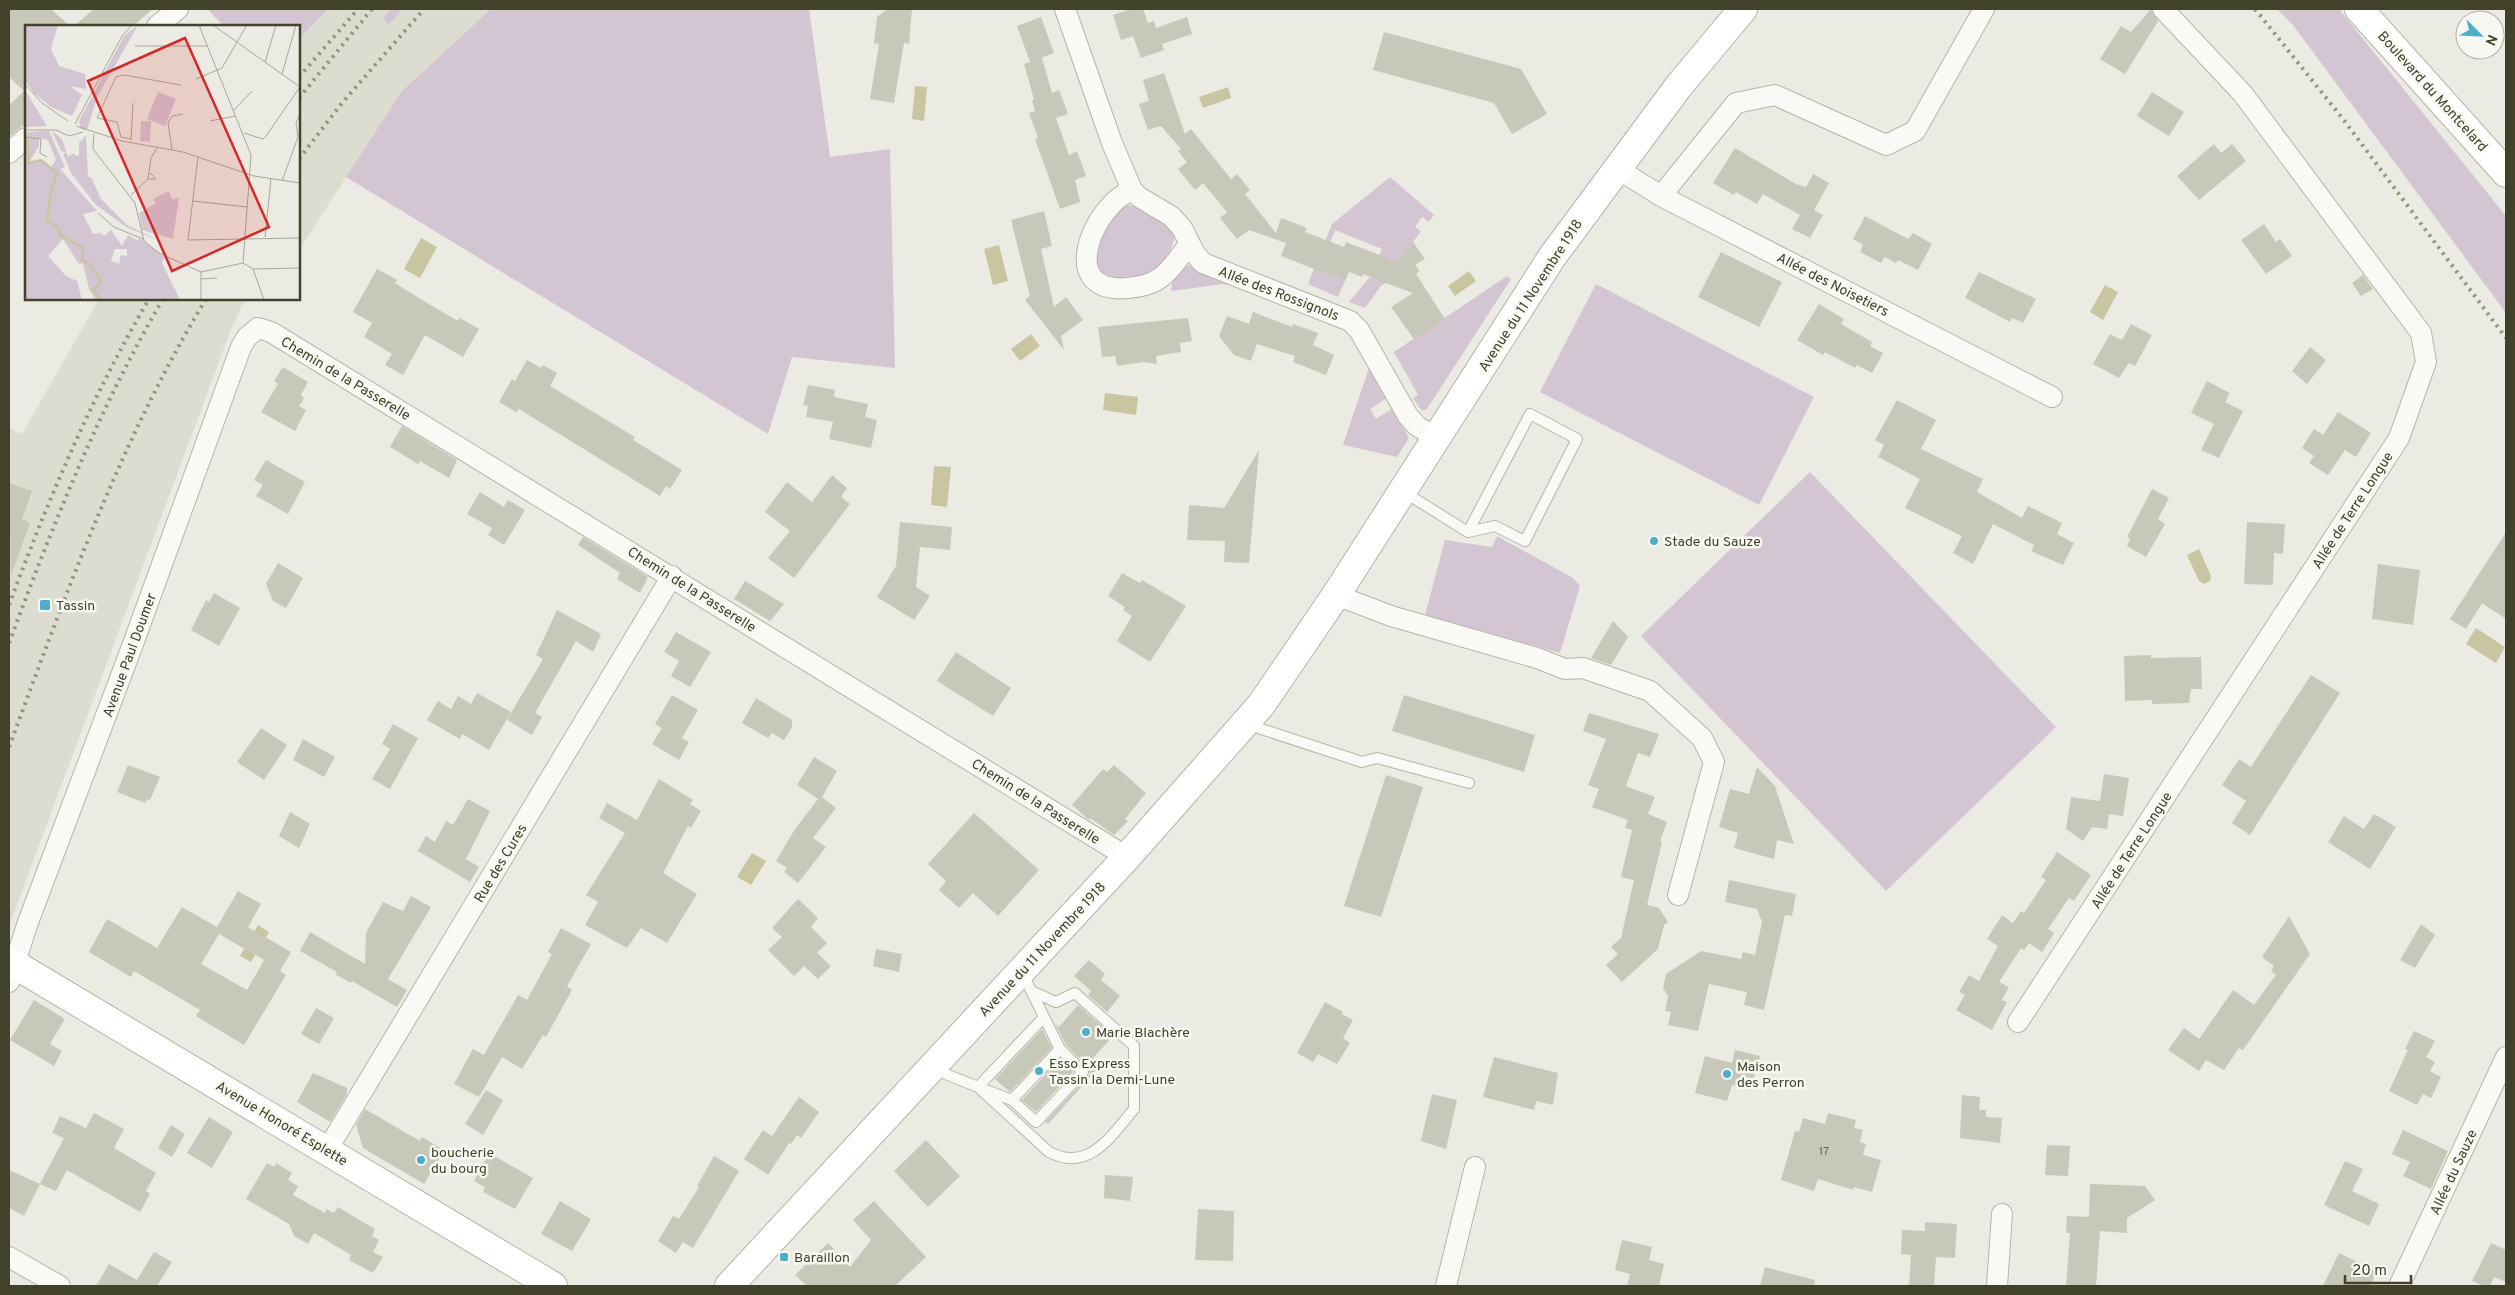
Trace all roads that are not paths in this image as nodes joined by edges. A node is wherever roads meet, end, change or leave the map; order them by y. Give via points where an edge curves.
1 (178, 9) edge
2 (1065, 9) edge
3 (1743, 9) edge
4 (1984, 9) edge
5 (2163, 9) edge
6 (2359, 9) edge
7 (2382, 9) edge
8 (158, 25) edge
9 (25, 139) edge
10 (2506, 146) edge
11 (9, 153) edge
12 (1616, 168) junction
13 (2506, 174) edge
14 (1132, 190) junction
15 (1661, 196) junction
16 (1190, 243) junction
17 (253, 330) joint
18 (2052, 397) dead end
19 (1437, 438) junction
20 (1403, 491) junction
21 (1468, 532) junction
22 (672, 576) junction
23 (1336, 596) junction
24 (1245, 724) junction
25 (1469, 783) dead end
26 (1127, 857) junction
27 (1678, 895) dead end
28 (11, 969) edge
29 (1026, 982) junction
30 (1044, 1018) junction
31 (2018, 1022) dead end
32 (1060, 1049) junction
33 (2506, 1057) edge
34 (932, 1069) junction
35 (978, 1087) junction
36 (1012, 1100) junction
37 (327, 1150) junction
38 (1475, 1167) dead end
39 (2002, 1214) dead end
40 (9, 1257) edge
41 (60, 1286) edge
42 (553, 1286) edge
43 (729, 1286) edge
44 (1446, 1286) edge
45 (1997, 1286) edge
46 (2399, 1286) edge

1 - 8 street
2 - 14 street
3 - 12 main road, Avenue du 11 Novembre 1918
4 - 15 street via 1915,131 1886,145 1775,95 1736,103
5 - 31 street, Allée de Terre Longue via 2249,102 2421,333 2426,362 2399,438
6 - 13 main road, Boulevard du Montcelard
7 - 10 main road, Boulevard du Montcelard
9 - 11 street
12 - 15 street, Allée des Noisetiers
12 - 19 main road, Avenue du 11 Novembre 1918 via 1552,257
14 - 16 street, Allée des Rossignols via 1171,216
14 - 16 street via 1122,194 1108,207 1087,245 1085,260 1096,280 1107,287 1119,289 1152,283 1161,278
15 - 18 street, Allée des Noisetiers
16 - 19 street, Allée des Rossignols via 1203,263 1350,321 1364,338 1408,416 1417,426
17 - 22 street, Chemin de la Passerelle via 258,328 271,332
17 - 28 street, Avenue Paul Doumer via 241,347
19 - 20 main road, Avenue du 11 Novembre 1918
20 - 21 lane
20 - 23 main road, Avenue du 11 Novembre 1918
21 - 21 lane via 1495,526 1524,541 1577,439 1530,414
22 - 26 street, Chemin de la Passerelle
22 - 37 street, Rue des Cures
23 - 24 main road, Avenue du 11 Novembre 1918
23 - 27 street via 1566,669 1583,668 1650,691 1702,738 1714,762
24 - 25 lane via 1362,762 1377,758
24 - 26 main road, Avenue du 11 Novembre 1918
26 - 29 main road, Avenue du 11 Novembre 1918
28 - 37 main road, Avenue Honoré Esplette
29 - 30 lane
29 - 34 main road, Avenue du 11 Novembre 1918
29 - 35 lane via 1056,1002 1074,993 1134,1046 1134,1109 1097,1150 1084,1158 1070,1159 1049,1152
30 - 32 lane
30 - 35 lane
32 - 36 lane
32 - 36 lane via 1083,1072 1036,1122
33 - 46 street, Allée du Sauze
34 - 35 lane
34 - 43 main road, Avenue du 11 Novembre 1918
35 - 36 lane
37 - 42 main road, Avenue Honoré Esplette
38 - 44 street
39 - 45 street
40 - 41 street

